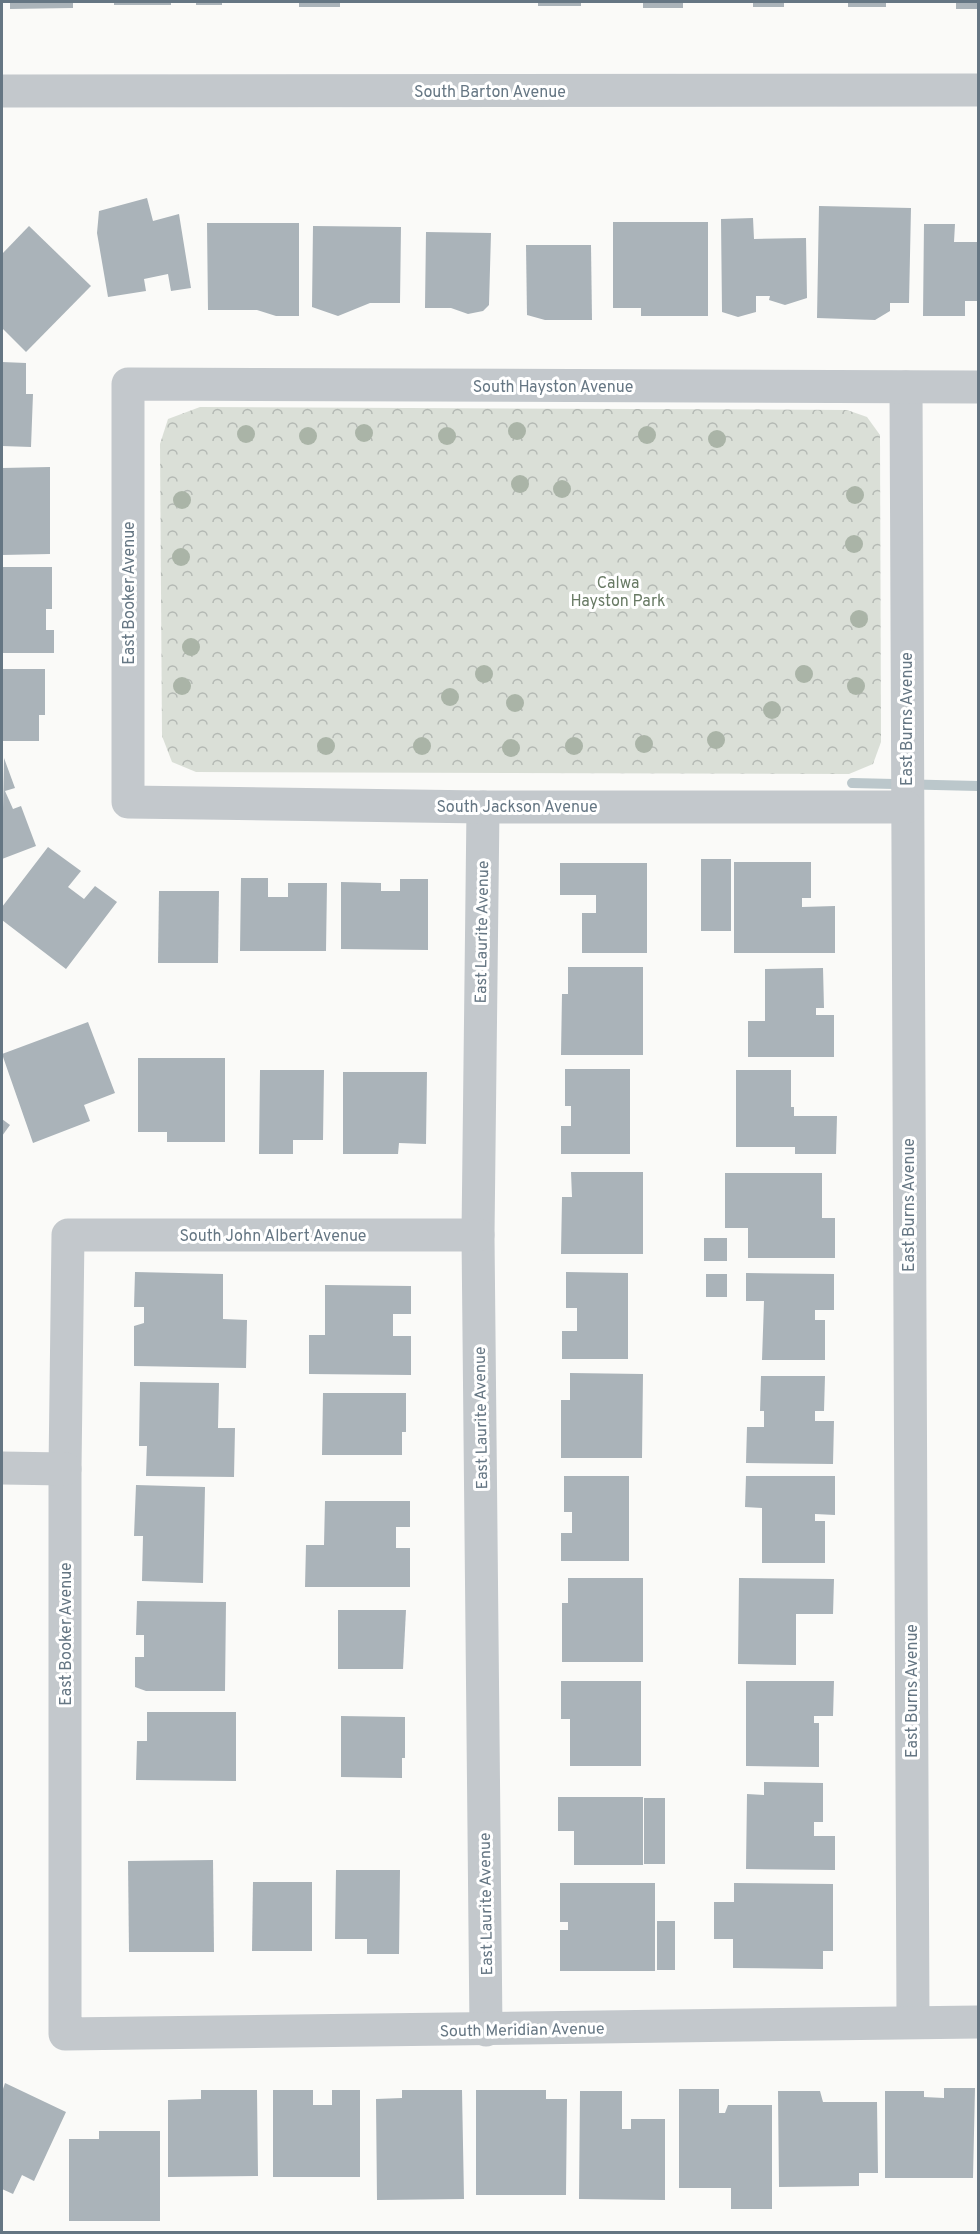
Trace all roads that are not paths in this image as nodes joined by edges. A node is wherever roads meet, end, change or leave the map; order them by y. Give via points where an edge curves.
1 (978, 90) edge
2 (2, 91) edge
3 (128, 384) joint
4 (906, 387) junction
5 (978, 387) edge
6 (128, 802) joint
7 (483, 807) junction
8 (906, 807) junction
9 (68, 1235) joint
10 (478, 1235) junction
11 (2, 1468) edge
12 (65, 1469) junction
13 (913, 2022) junction
14 (978, 2022) edge
15 (486, 2030) junction
16 (65, 2034) joint

1 - 2 street, South Barton Avenue
3 - 4 street, South Hayston Avenue
3 - 6 street, East Booker Avenue
4 - 5 street, South Hayston Avenue
4 - 8 street, East Burns Avenue
6 - 7 street, South Jackson Avenue
7 - 8 street, South Jackson Avenue
7 - 10 street, East Laurite Avenue
8 - 13 street, East Burns Avenue
9 - 10 street, South John Albert Avenue
9 - 12 street, East Booker Avenue
10 - 15 street, East Laurite Avenue
11 - 12 street
12 - 16 street, East Booker Avenue
13 - 14 street, South Meridian Avenue
13 - 15 street, South Meridian Avenue
15 - 16 street, South Meridian Avenue

